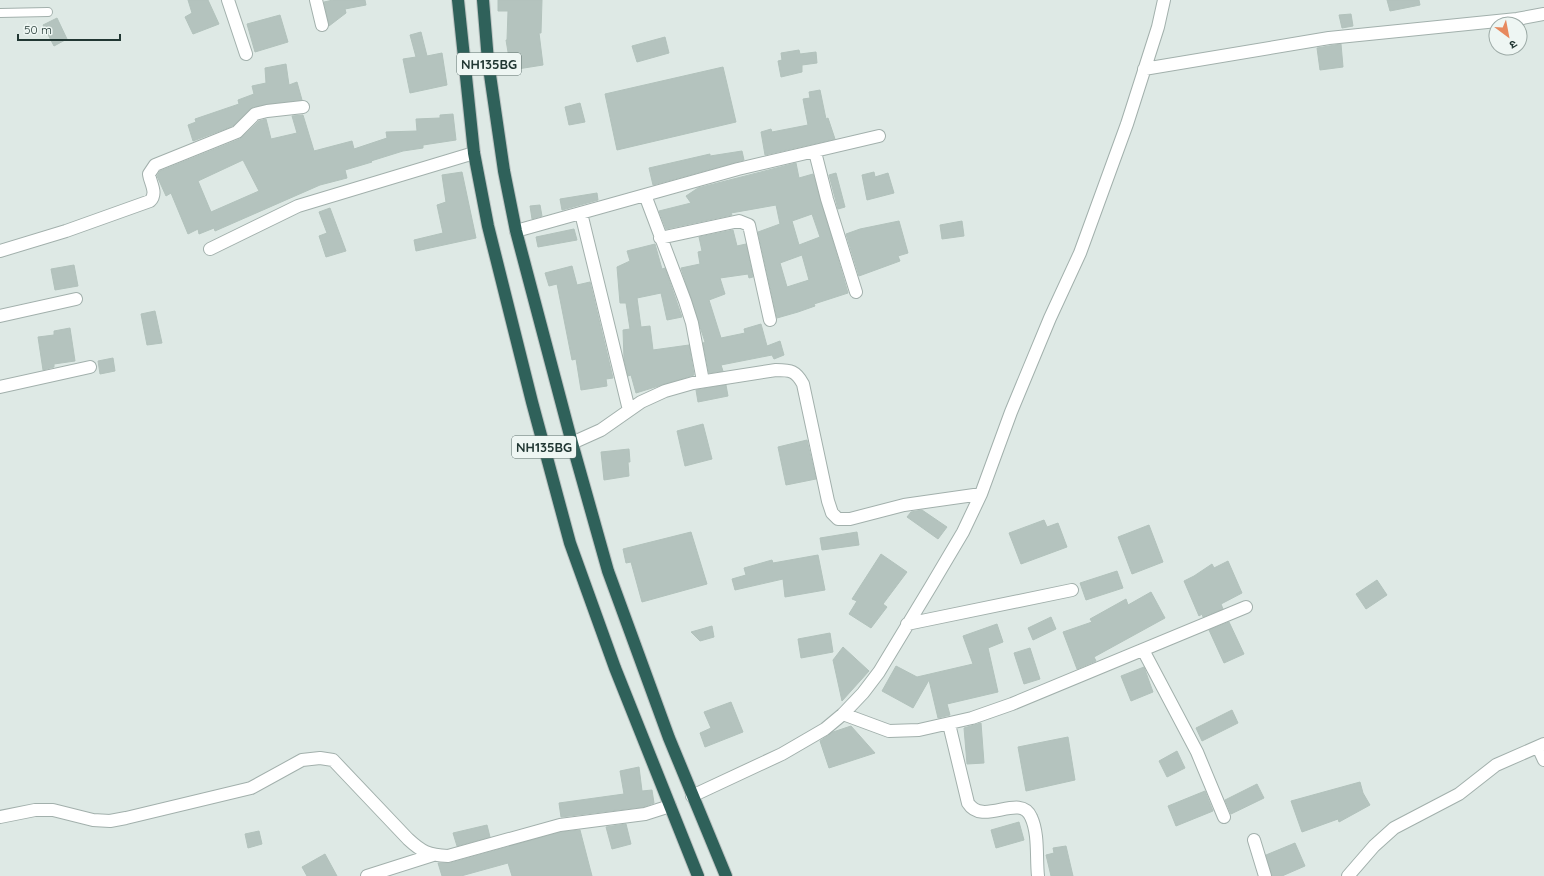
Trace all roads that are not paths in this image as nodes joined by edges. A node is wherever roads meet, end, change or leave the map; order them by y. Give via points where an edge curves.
1 (228, 0) edge
2 (316, 0) edge
3 (458, 0) edge
4 (484, 0) edge
5 (1164, 0) edge
6 (0, 12) edge
7 (48, 12) dead end
8 (1544, 14) edge
9 (322, 25) dead end
10 (246, 54) dead end
11 (1144, 69) junction
12 (303, 107) dead end
13 (879, 136) dead end
14 (815, 152) junction
15 (474, 153) junction
16 (645, 195) junction
17 (581, 213) junction
18 (516, 231) junction
19 (660, 238) junction
20 (210, 250) dead end
21 (0, 251) edge
22 (856, 292) dead end
23 (76, 299) dead end
24 (0, 316) edge
25 (770, 320) dead end
26 (90, 367) dead end
27 (703, 381) junction
28 (0, 387) edge
29 (629, 410) junction
30 (572, 443) junction
31 (981, 494) junction
32 (1072, 590) dead end
33 (1246, 607) dead end
34 (907, 624) junction
35 (1143, 650) junction
36 (843, 714) junction
37 (949, 724) junction
38 (1541, 745) edge
39 (1544, 760) edge
40 (692, 796) junction
41 (670, 806) junction
42 (0, 817) edge
43 (1224, 818) dead end
44 (1254, 840) dead end
45 (433, 855) junction
46 (367, 876) edge
47 (698, 876) edge
48 (726, 876) edge
49 (1038, 876) edge
50 (1264, 876) edge
51 (1348, 876) edge

1 - 10 street
2 - 9 street
3 - 15 highway, NH135BG
4 - 18 highway, NH135BG via 492,90
5 - 11 street
6 - 7 lane
8 - 11 street via 1329,38
11 - 31 street via 1109,176 1080,253 1044,333
12 - 21 street via 254,114 237,132 155,165 149,174 154,192 154,197 150,201
13 - 14 street
14 - 16 street via 738,169
14 - 22 street
15 - 20 street via 298,206
15 - 41 highway, NH135BG via 501,283 570,543 615,668
16 - 17 street
16 - 19 street
17 - 18 street
17 - 29 street
18 - 30 highway, NH135BG
19 - 25 street via 744,221 752,231
19 - 27 street via 692,323
23 - 24 street
26 - 28 street
27 - 29 street via 665,391
27 - 31 street via 776,370 789,370 798,374 810,411 828,501 832,513 838,519 850,519 904,504
29 - 30 street via 601,430
30 - 40 highway, NH135BG via 608,571
31 - 34 street via 963,532
32 - 34 street
33 - 35 street
34 - 36 street via 879,672
35 - 37 street via 1012,704
35 - 43 street via 1197,752
36 - 37 street via 889,731 920,730
36 - 40 street via 825,729 782,754
37 - 49 street via 968,803 972,810 981,812 1017,807 1031,816
38 - 39 street
38 - 51 street via 1496,765 1459,794 1394,828
40 - 48 highway, NH135BG
41 - 45 street via 646,814 560,825 448,856
41 - 47 highway, NH135BG
42 - 45 street via 35,810 53,810 93,820 110,821 244,790 302,760 320,758 333,760 412,843 421,851
44 - 50 street
45 - 46 street

